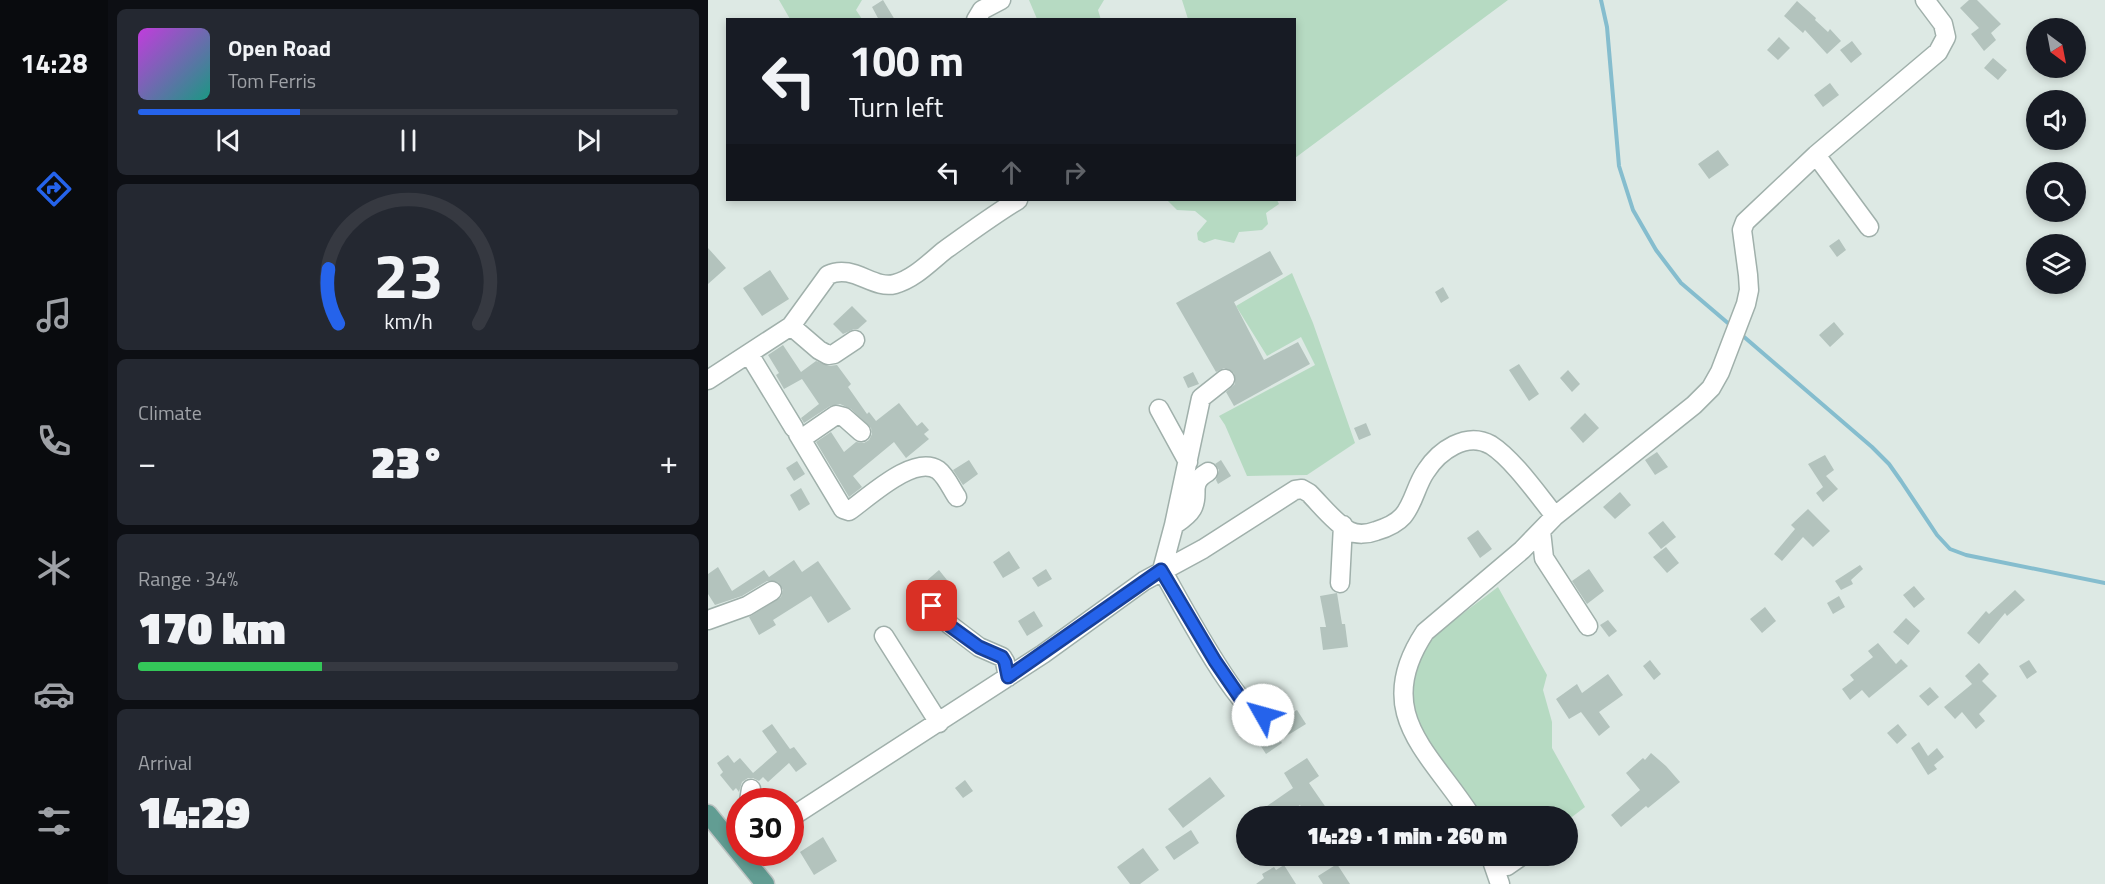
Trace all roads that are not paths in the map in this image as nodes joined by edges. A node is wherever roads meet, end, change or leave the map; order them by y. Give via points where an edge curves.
1 (1001, 0) edge
2 (1925, 0) edge
3 (977, 18) edge
4 (1816, 154) junction
5 (1016, 201) edge
6 (1869, 227) dead end
7 (791, 326) junction
8 (855, 340) dead end
9 (749, 354) junction
10 (1225, 379) dead end
11 (708, 380) edge
12 (1158, 409) dead end
13 (861, 432) dead end
14 (798, 434) junction
15 (1188, 462) junction
16 (1209, 472) dead end
17 (957, 496) dead end
18 (1556, 516) junction
19 (1174, 525) junction
20 (1343, 525) junction
21 (1541, 531) junction
22 (1161, 570) junction
23 (1340, 583) dead end
24 (772, 591) dead end
25 (932, 606) dead end
26 (708, 620) edge
27 (1588, 626) dead end
28 (884, 636) dead end
29 (1008, 677) junction
30 (1279, 716) dead end
31 (939, 723) junction
32 (1464, 806) edge
33 (804, 809) edge
34 (708, 814) edge
35 (726, 834) edge
36 (752, 866) edge
37 (1494, 866) edge
38 (765, 884) edge
39 (1500, 884) edge

1 - 3 street via 982,10
2 - 4 street via 1946,37 1938,52
4 - 6 street
4 - 18 street via 1745,222 1742,230 1749,290 1711,388
5 - 7 street via 899,283 883,285 843,272 828,275
7 - 8 street via 828,355
7 - 9 street
9 - 11 street
9 - 14 street
10 - 15 street via 1201,398
12 - 15 street
13 - 14 street via 836,415
14 - 17 street via 846,511 920,466 939,471
15 - 19 street
16 - 19 street via 1196,483 1191,511
18 - 20 street via 1502,454 1475,440 1446,448 1426,471 1403,516 1389,527 1367,534 1350,532
18 - 21 street
19 - 22 street
20 - 22 street via 1309,494 1295,490 1203,549
20 - 23 street
21 - 27 street via 1544,558
21 - 32 street via 1425,632 1414,649 1405,682 1405,712 1417,742
22 - 29 street
22 - 30 street via 1241,699 1256,713
24 - 26 street via 747,606
25 - 29 street via 950,626 979,647 1002,657
28 - 31 street
29 - 31 street
31 - 33 street
34 - 35 main road
36 - 38 main road
37 - 39 street

